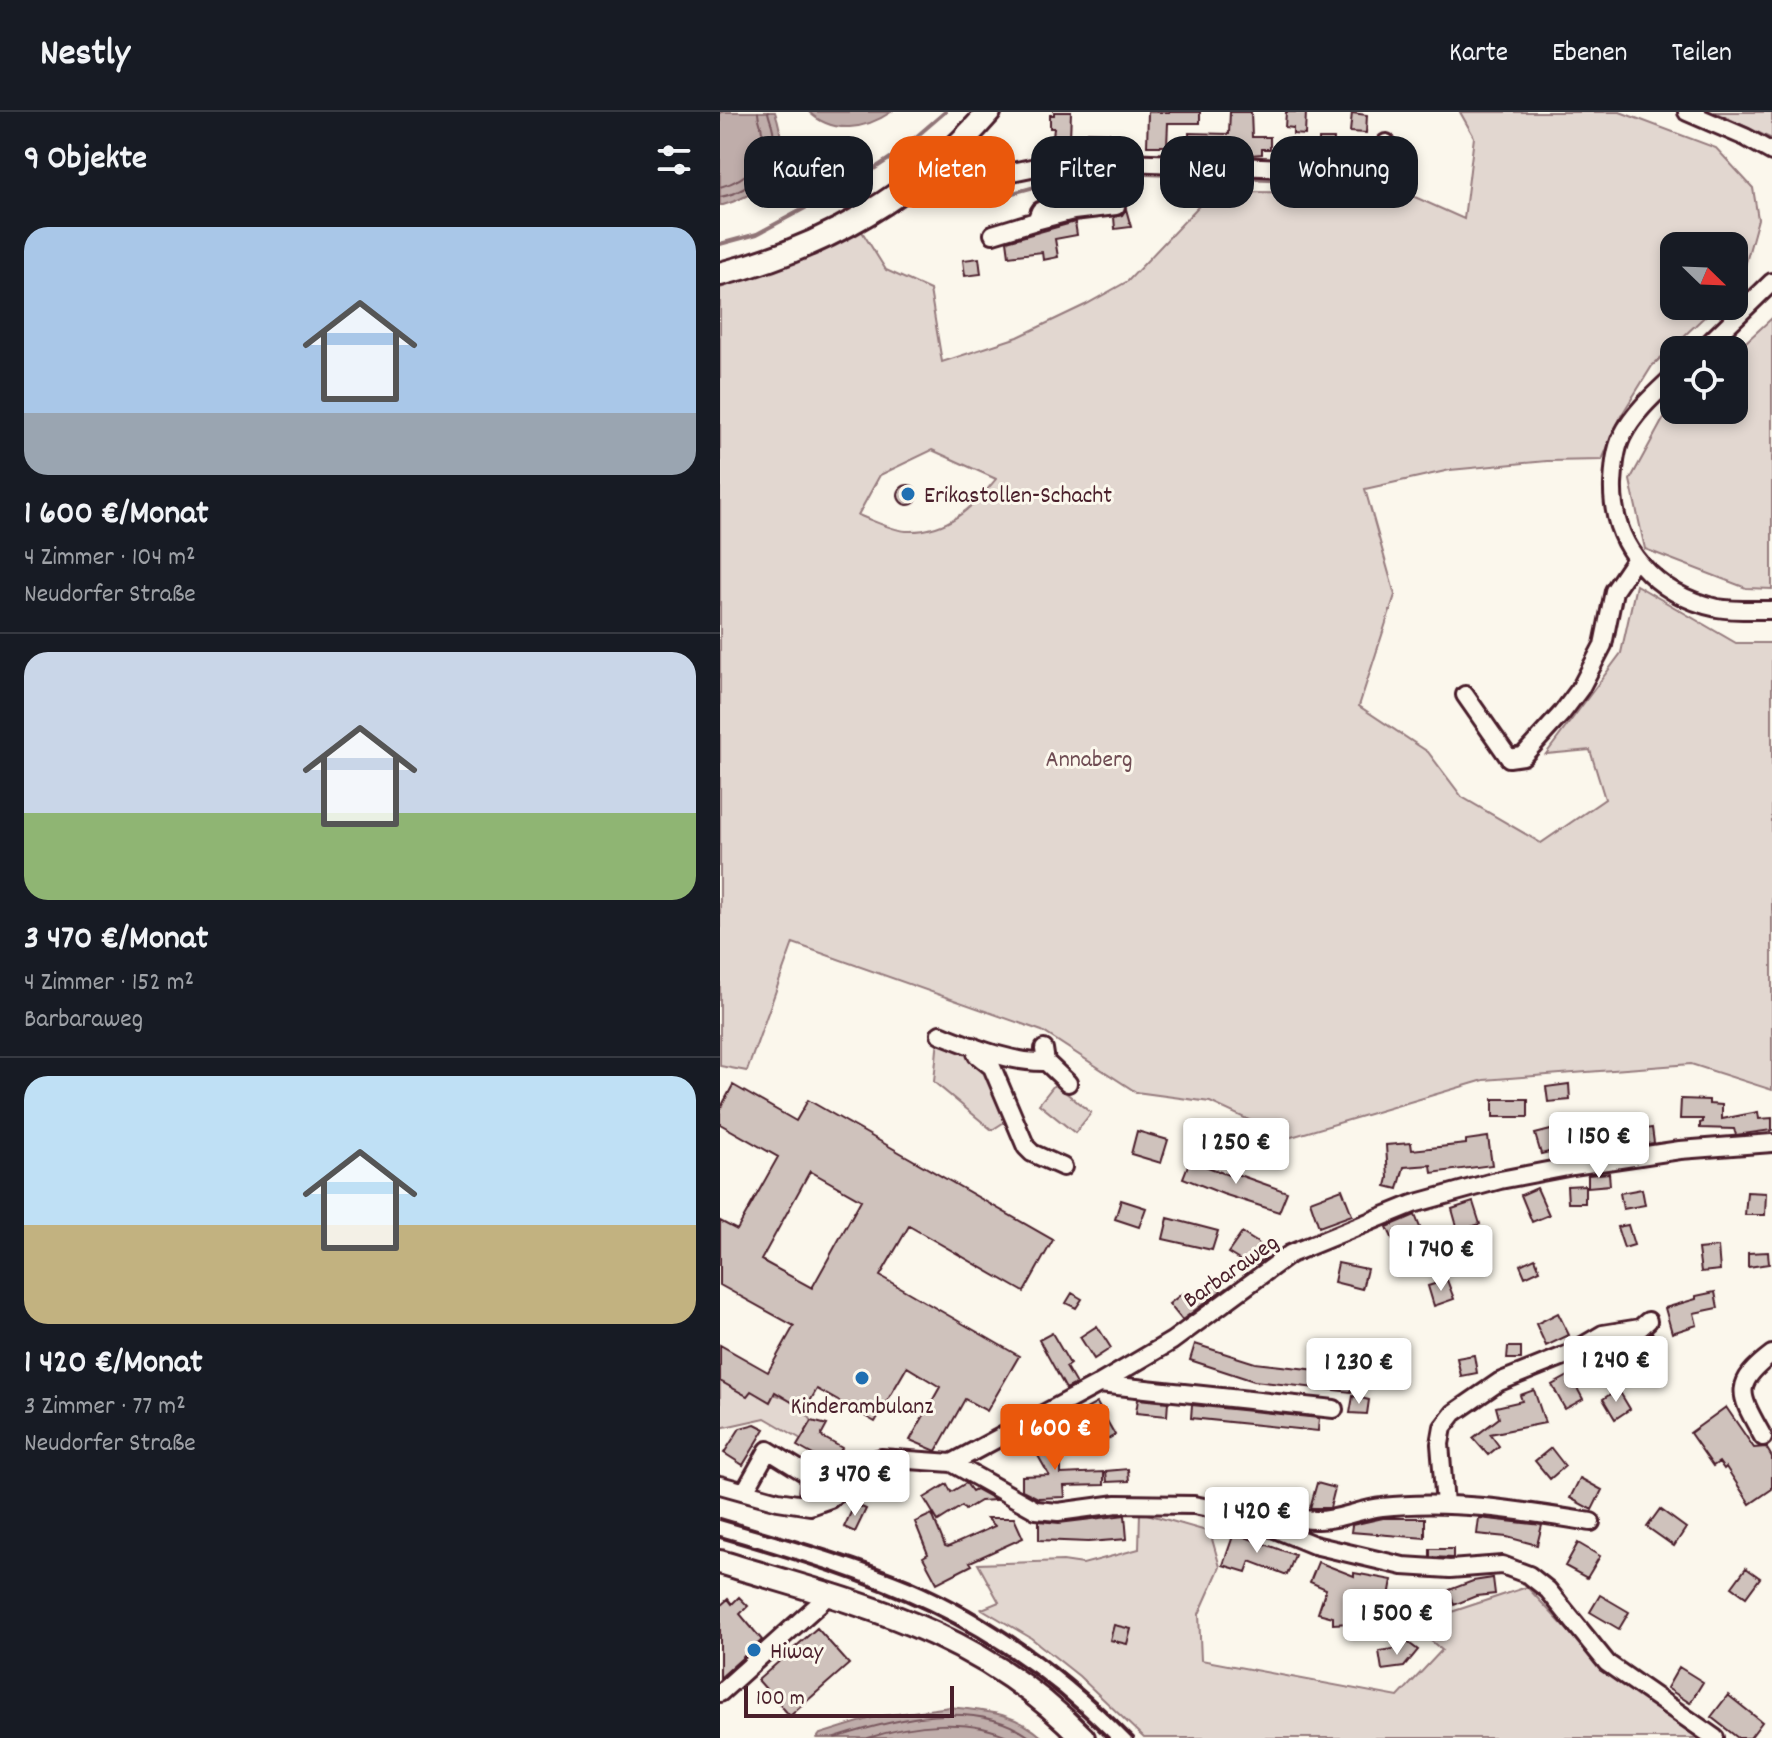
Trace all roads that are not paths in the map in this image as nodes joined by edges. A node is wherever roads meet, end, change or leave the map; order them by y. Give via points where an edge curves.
1 (989, 112) edge
2 (1687, 112) edge
3 (966, 136) edge
4 (1772, 152) edge
5 (1144, 168) edge
6 (1270, 170) edge
7 (889, 199) edge
8 (1045, 208) edge
9 (1099, 208) edge
10 (1036, 221) junction
11 (993, 234) dead end
12 (720, 274) edge
13 (1772, 282) edge
14 (1716, 336) edge
15 (1660, 389) edge
16 (1635, 560) junction
17 (1772, 610) edge
18 (1465, 695) dead end
19 (940, 1034) dead end
20 (973, 1046) junction
21 (1068, 1083) dead end
22 (1772, 1143) edge
23 (1063, 1167) dead end
24 (1648, 1321) dead end
25 (1772, 1354) edge
26 (1099, 1384) junction
27 (1334, 1409) dead end
28 (1763, 1437) dead end
29 (952, 1463) junction
30 (720, 1485) edge
31 (745, 1491) junction
32 (1445, 1504) junction
33 (810, 1506) junction
34 (1238, 1514) junction
35 (1591, 1522) dead end
36 (720, 1562) edge
37 (830, 1594) junction
38 (720, 1693) edge
39 (1083, 1738) edge
40 (1715, 1738) edge

1 - 3 main road
2 - 4 street
5 - 6 street
7 - 12 main road via 781,256
8 - 10 street
9 - 10 street
10 - 11 street
13 - 14 street
15 - 16 street via 1622,437 1614,466 1613,505
16 - 17 street via 1680,595 1717,608
16 - 18 street via 1614,591 1603,645 1580,689 1523,756 1509,758
19 - 20 street
20 - 21 street via 1032,1063 1045,1056
20 - 23 street via 992,1067 1026,1147
22 - 26 street, Barbaraweg via 1573,1166 1413,1204 1290,1254 1172,1341
24 - 32 street via 1640,1328 1603,1334 1499,1382 1454,1413 1443,1427 1440,1444
25 - 28 street via 1743,1382 1745,1404
26 - 27 street
26 - 29 street, Barbaraweg
29 - 33 street via 881,1458 868,1462 830,1499
29 - 34 street via 1036,1510 1194,1505
30 - 31 street
31 - 33 street
31 - 33 street via 768,1450 810,1476
32 - 34 street via 1380,1507 1318,1521
32 - 35 street
34 - 40 street via 1314,1545 1403,1566 1502,1565 1529,1575 1548,1590 1607,1663
36 - 37 main road
37 - 38 street
37 - 39 main road via 908,1620 963,1647 1028,1690

